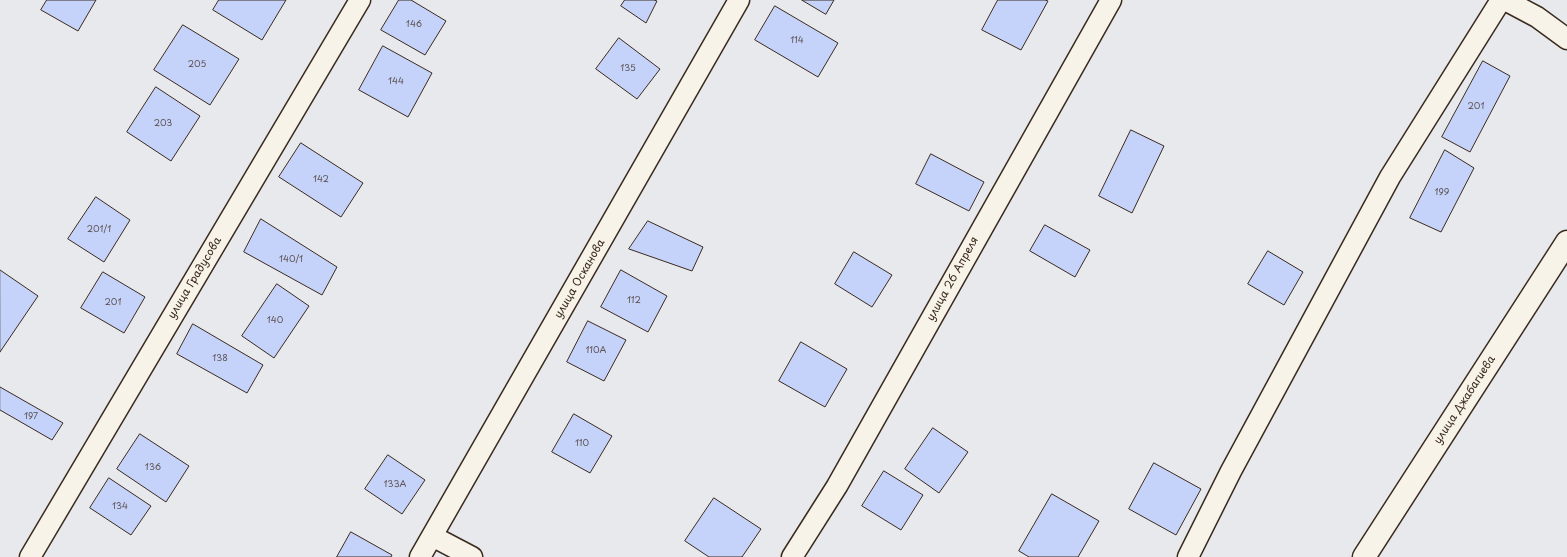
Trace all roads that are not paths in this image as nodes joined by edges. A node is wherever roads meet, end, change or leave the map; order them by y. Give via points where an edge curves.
1 (360, 0) edge
2 (739, 0) edge
3 (1110, 0) edge
4 (1501, 0) edge
5 (1505, 0) edge
6 (1567, 39) edge
7 (1567, 242) edge
8 (432, 536) junction
9 (30, 557) edge
10 (420, 557) edge
11 (472, 557) edge
12 (792, 557) edge
13 (1188, 557) edge
14 (1364, 557) edge

1 - 9 street, улица Градусова
2 - 8 street, улица Осканова
3 - 12 street, улица 26 Апреля via 837,486
4 - 13 street via 1390,177 1235,464
5 - 6 street via 1537,17
7 - 14 main road, улица Джабагиева
8 - 10 street, улица Осканова
8 - 11 street

